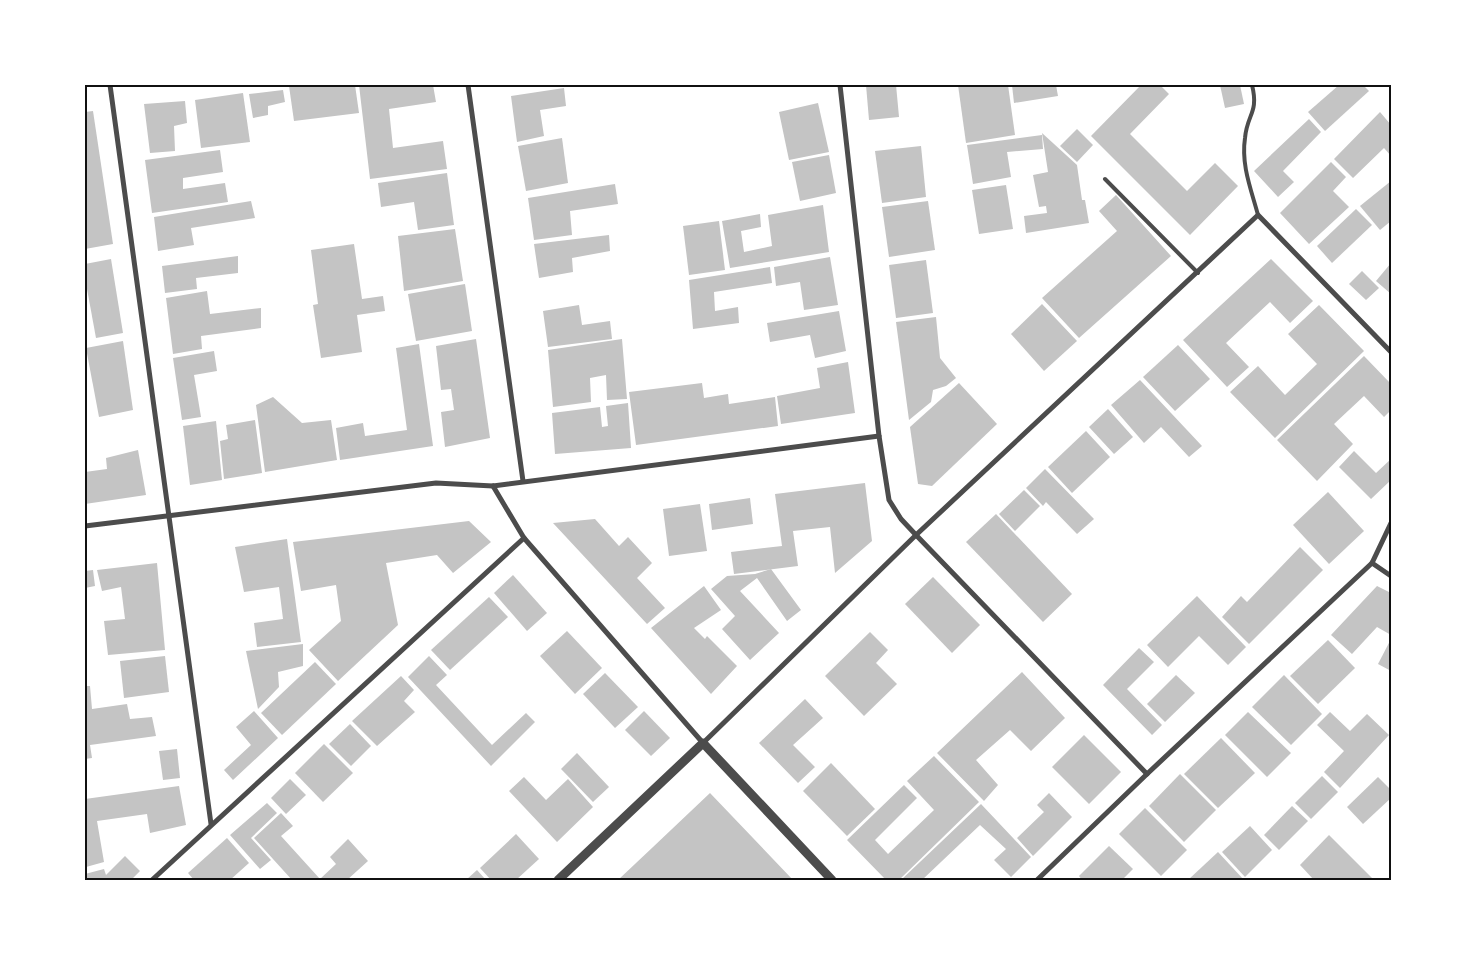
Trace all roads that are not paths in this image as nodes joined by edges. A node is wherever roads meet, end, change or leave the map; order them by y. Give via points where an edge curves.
1 (110, 85) edge
2 (468, 85) edge
3 (840, 85) edge
4 (1252, 85) edge
5 (1105, 179) dead end
6 (1258, 215) junction
7 (1198, 273) junction
8 (1391, 352) edge
9 (879, 436) junction
10 (523, 480) junction
11 (493, 486) junction
12 (167, 516) junction
13 (1391, 522) edge
14 (85, 526) edge
15 (916, 536) junction
16 (524, 538) junction
17 (1372, 564) junction
18 (1391, 576) edge
19 (703, 743) junction
20 (1147, 774) junction
21 (211, 824) junction
22 (152, 880) edge
23 (558, 880) edge
24 (832, 880) edge
25 (1038, 880) edge

1 - 12 street
2 - 10 street
3 - 9 street
4 - 6 lane via 1256,102 1245,136 1243,164
5 - 7 lane
6 - 7 street
6 - 8 street
7 - 15 street
9 - 10 street
9 - 15 street via 889,500
10 - 11 street
11 - 12 street via 436,483
11 - 16 street
12 - 14 street
12 - 21 street
13 - 17 street
15 - 19 street
15 - 20 street
16 - 19 street
16 - 21 street
17 - 18 street
17 - 20 street
19 - 23 street
19 - 24 street
20 - 25 street
21 - 22 street

